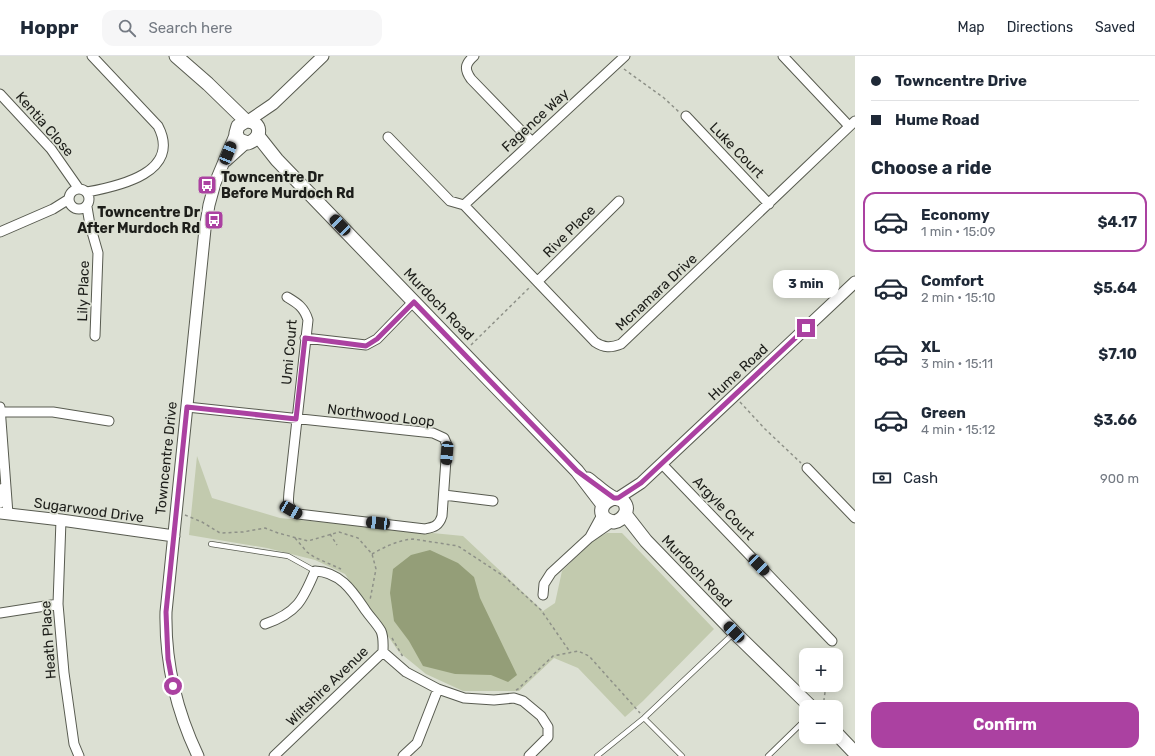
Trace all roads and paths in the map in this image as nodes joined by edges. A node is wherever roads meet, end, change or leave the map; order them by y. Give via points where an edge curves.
1 (92, 56) edge
2 (175, 56) edge
3 (323, 56) edge
4 (474, 56) edge
5 (625, 56) edge
6 (783, 56) edge
7 (618, 63) junction
8 (0, 94) edge
9 (273, 104) junction
10 (686, 116) joint
11 (852, 124) edge
12 (242, 126) junction
13 (388, 137) dead end
14 (253, 138) junction
15 (532, 142) junction
16 (225, 161) junction
17 (79, 200) junction
18 (619, 201) dead end
19 (769, 204) junction
20 (464, 205) junction
21 (0, 232) edge
22 (537, 281) junction
23 (855, 282) edge
24 (287, 297) dead end
25 (414, 302) junction
26 (95, 336) dead end
27 (305, 338) junction
28 (463, 352) junction
29 (738, 400) dead end
30 (0, 407) edge
31 (187, 407) junction
32 (0, 412) edge
33 (296, 419) junction
34 (109, 421) dead end
35 (662, 464) junction
36 (807, 468) joint
37 (5, 475) junction
38 (444, 495) junction
39 (493, 500) dead end
40 (0, 503) edge
41 (615, 510) junction
42 (4, 514) edge
43 (185, 515) dead end
44 (855, 518) edge
45 (61, 520) junction
46 (330, 534) junction
47 (174, 536) junction
48 (211, 544) dead end
49 (337, 545) dead end
50 (372, 554) junction
51 (315, 571) junction
52 (543, 595) dead end
53 (58, 604) junction
54 (372, 605) dead end
55 (0, 613) edge
56 (265, 624) dead end
57 (734, 632) junction
58 (390, 634) dead end
59 (832, 641) dead end
60 (383, 652) junction
61 (570, 652) junction
62 (404, 659) dead end
63 (438, 689) junction
64 (512, 691) dead end
65 (804, 700) edge
66 (644, 718) junction
67 (799, 727) edge
68 (843, 739) edge
69 (852, 747) edge
70 (79, 756) edge
71 (198, 756) edge
72 (274, 756) edge
73 (403, 756) edge
74 (529, 756) edge
75 (597, 756) edge
76 (682, 756) edge
77 (768, 756) edge

1 - 17 street via 158,126 164,143 161,157 154,168 141,176
2 - 12 main road, Murdoch Road via 213,88
3 - 9 street
4 - 15 street via 466,68 471,79
5 - 7 street, Fagence Way
6 - 11 street
7 - 10 path
7 - 15 street, Fagence Way
8 - 17 street, Kentia Close via 50,149 68,173
9 - 12 street
9 - 14 street, Towncentre Drive
10 - 19 street, Luke Court
11 - 19 street, Mcnamara Drive
12 - 14 main road, Murdoch Road via 239,140
12 - 14 main road, Murdoch Road via 253,122 256,125
12 - 16 street, Towncentre Drive
13 - 20 street, Mcnamara Drive via 450,201
14 - 16 street, Towncentre Drive
14 - 25 main road, Murdoch Road
15 - 20 street, Fagence Way
16 - 31 street, Towncentre Drive via 215,183 205,229
17 - 21 street
17 - 26 street, Lily Place via 98,253
18 - 22 street, Rive Place
19 - 22 street, Mcnamara Drive via 621,344 614,347 601,346 595,342
20 - 22 street, Mcnamara Drive
22 - 28 path
23 - 35 street, Hume Road
24 - 27 street, Umi Court via 306,312 308,320
25 - 27 street via 377,339 366,346
25 - 28 main road, Murdoch Road
27 - 33 street, Umi Court
28 - 41 main road, Murdoch Road
29 - 36 path via 797,461
30 - 32 street
31 - 33 street, Northwood Loop
31 - 47 street, Towncentre Drive
32 - 34 street via 53,412
32 - 37 street
33 - 38 street, Northwood Loop via 433,433 444,438 447,445
33 - 38 street, Northwood Loop via 288,503 291,510 298,514 425,529 440,522
35 - 41 street, Hume Road
35 - 59 street, Argyle Court
36 - 44 street
37 - 40 street
37 - 42 street
38 - 39 street
41 - 52 street via 551,573 544,584
41 - 57 main road, Murdoch Road
42 - 45 street, Sugarwood Drive
43 - 46 path via 220,533 265,528 308,541
45 - 47 street, Sugarwood Drive
45 - 53 street, Heath Place
46 - 49 path
46 - 50 path via 339,532 358,538
47 - 71 street, Towncentre Drive via 166,612 168,659 180,713
48 - 51 lane via 288,556
50 - 54 path via 376,568 369,599
50 - 61 path via 413,539 458,546 504,577 541,610
51 - 56 street via 304,596 292,610 276,621
51 - 60 street, Wiltshire Avenue via 325,571 335,576 351,590 381,632
53 - 55 street
53 - 70 street, Heath Place via 66,689 74,744
57 - 65 main road, Murdoch Road
57 - 66 lane
58 - 62 path
60 - 63 street via 406,672
60 - 72 street, Wiltshire Avenue
61 - 64 path via 553,656 518,689
61 - 66 path via 578,651 589,656
63 - 73 street via 417,743
63 - 74 street via 464,698 514,698 523,701 541,716 548,728 548,737
66 - 75 lane
66 - 76 lane
67 - 77 lane
68 - 69 main road

